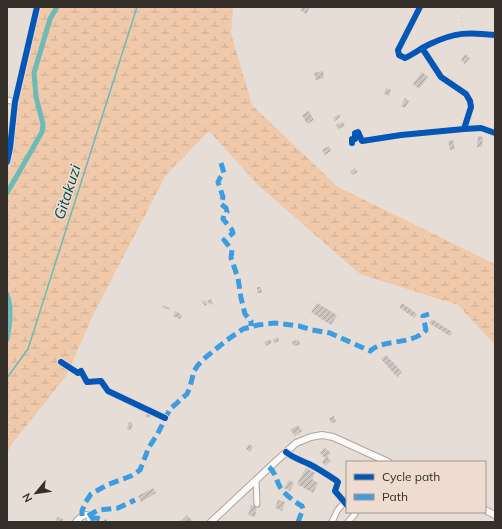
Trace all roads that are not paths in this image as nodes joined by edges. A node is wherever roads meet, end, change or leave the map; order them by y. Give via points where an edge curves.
1 (37, 7) edge
2 (420, 7) edge
3 (495, 35) edge
4 (422, 48) junction
5 (7, 100) edge
6 (15, 102) junction
7 (464, 129) junction
8 (495, 133) edge
9 (352, 142) dead end
10 (7, 162) edge
11 (61, 362) road end
12 (165, 418) dead end
13 (286, 452) junction
14 (385, 461) edge
15 (256, 480) junction
16 (346, 502) edge
17 (257, 504) dead end
18 (486, 510) edge
19 (354, 513) edge
20 (495, 515) edge
21 (76, 522) edge
22 (91, 522) edge
23 (212, 522) edge
24 (332, 522) edge
25 (348, 522) edge

1 - 6 street
2 - 4 street via 398,50 405,58
3 - 4 street via 463,33 448,36
4 - 7 street via 441,77 462,90 468,97 471,107
5 - 6 street
6 - 10 street
7 - 8 street via 481,128
7 - 9 street via 362,141 358,132
11 - 12 street via 78,373 81,371 87,382 101,380 108,391
13 - 14 main road via 303,439 327,436
13 - 15 main road
13 - 16 street via 294,459 307,463 337,481 335,491
15 - 17 street
15 - 23 main road
16 - 24 street via 335,514
18 - 20 main road
19 - 25 street
21 - 22 main road via 85,515 89,516

